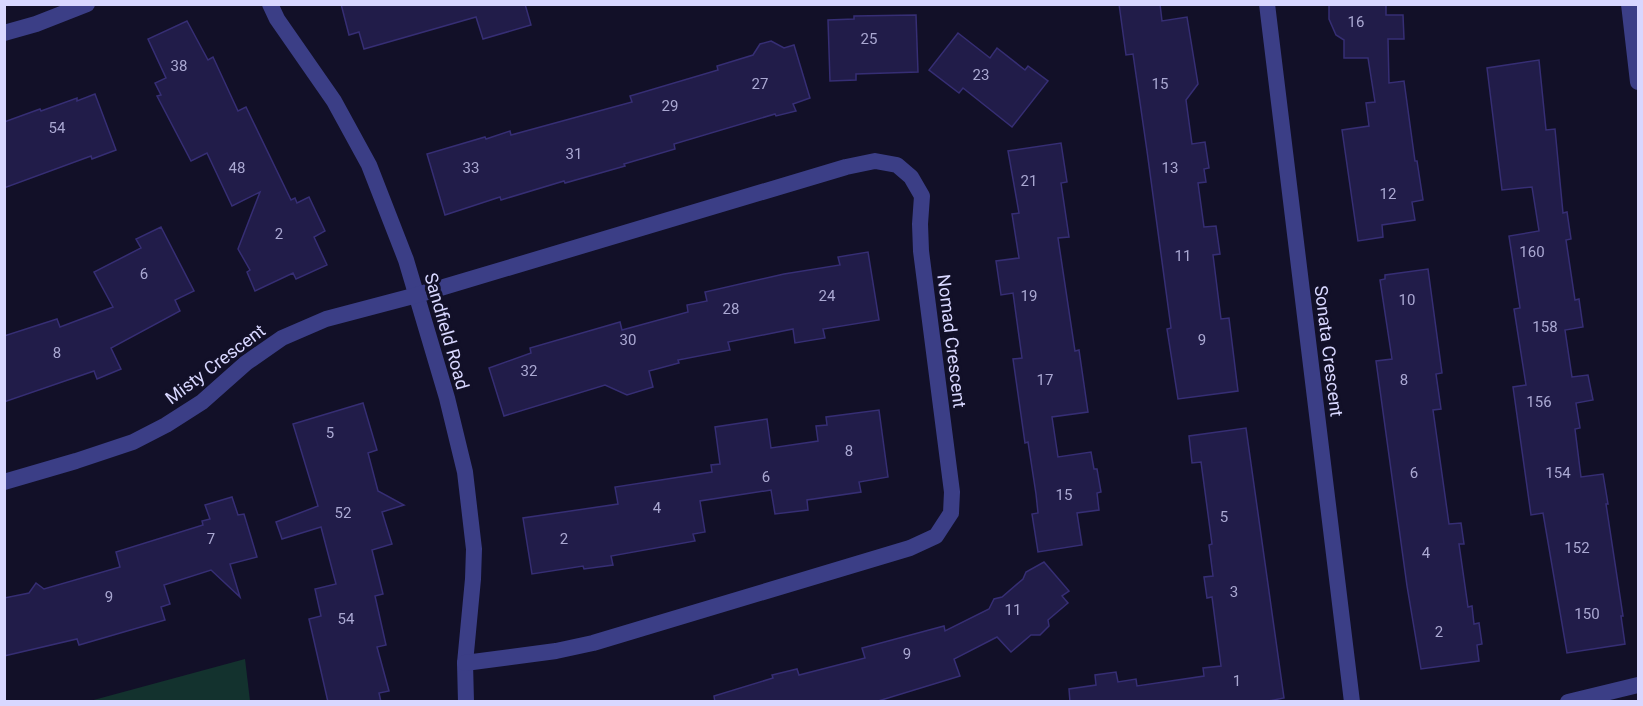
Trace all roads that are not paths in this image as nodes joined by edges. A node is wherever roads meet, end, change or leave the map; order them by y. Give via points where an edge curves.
1 (87, 4) edge
2 (270, 4) edge
3 (1267, 4) edge
4 (1629, 4) edge
5 (4, 33) edge
6 (1638, 82) edge
7 (417, 295) junction
8 (4, 482) edge
9 (465, 663) junction
10 (1638, 685) edge
11 (466, 702) edge
12 (1353, 702) edge
13 (1568, 702) edge

1 - 5 street
2 - 7 street, Sandfield Road via 334,101 369,165
3 - 12 street, Sonata Crescent
4 - 6 street
7 - 8 street, Misty Crescent via 326,319 282,338 202,402 133,442
7 - 9 street, Sandfield Road via 447,398 472,517 474,579
7 - 9 street, Nomad Crescent via 875,161 897,165 911,177 922,196 921,251 952,492 951,513 936,536 910,548 593,643
9 - 11 street, Sandfield Road
10 - 13 street

